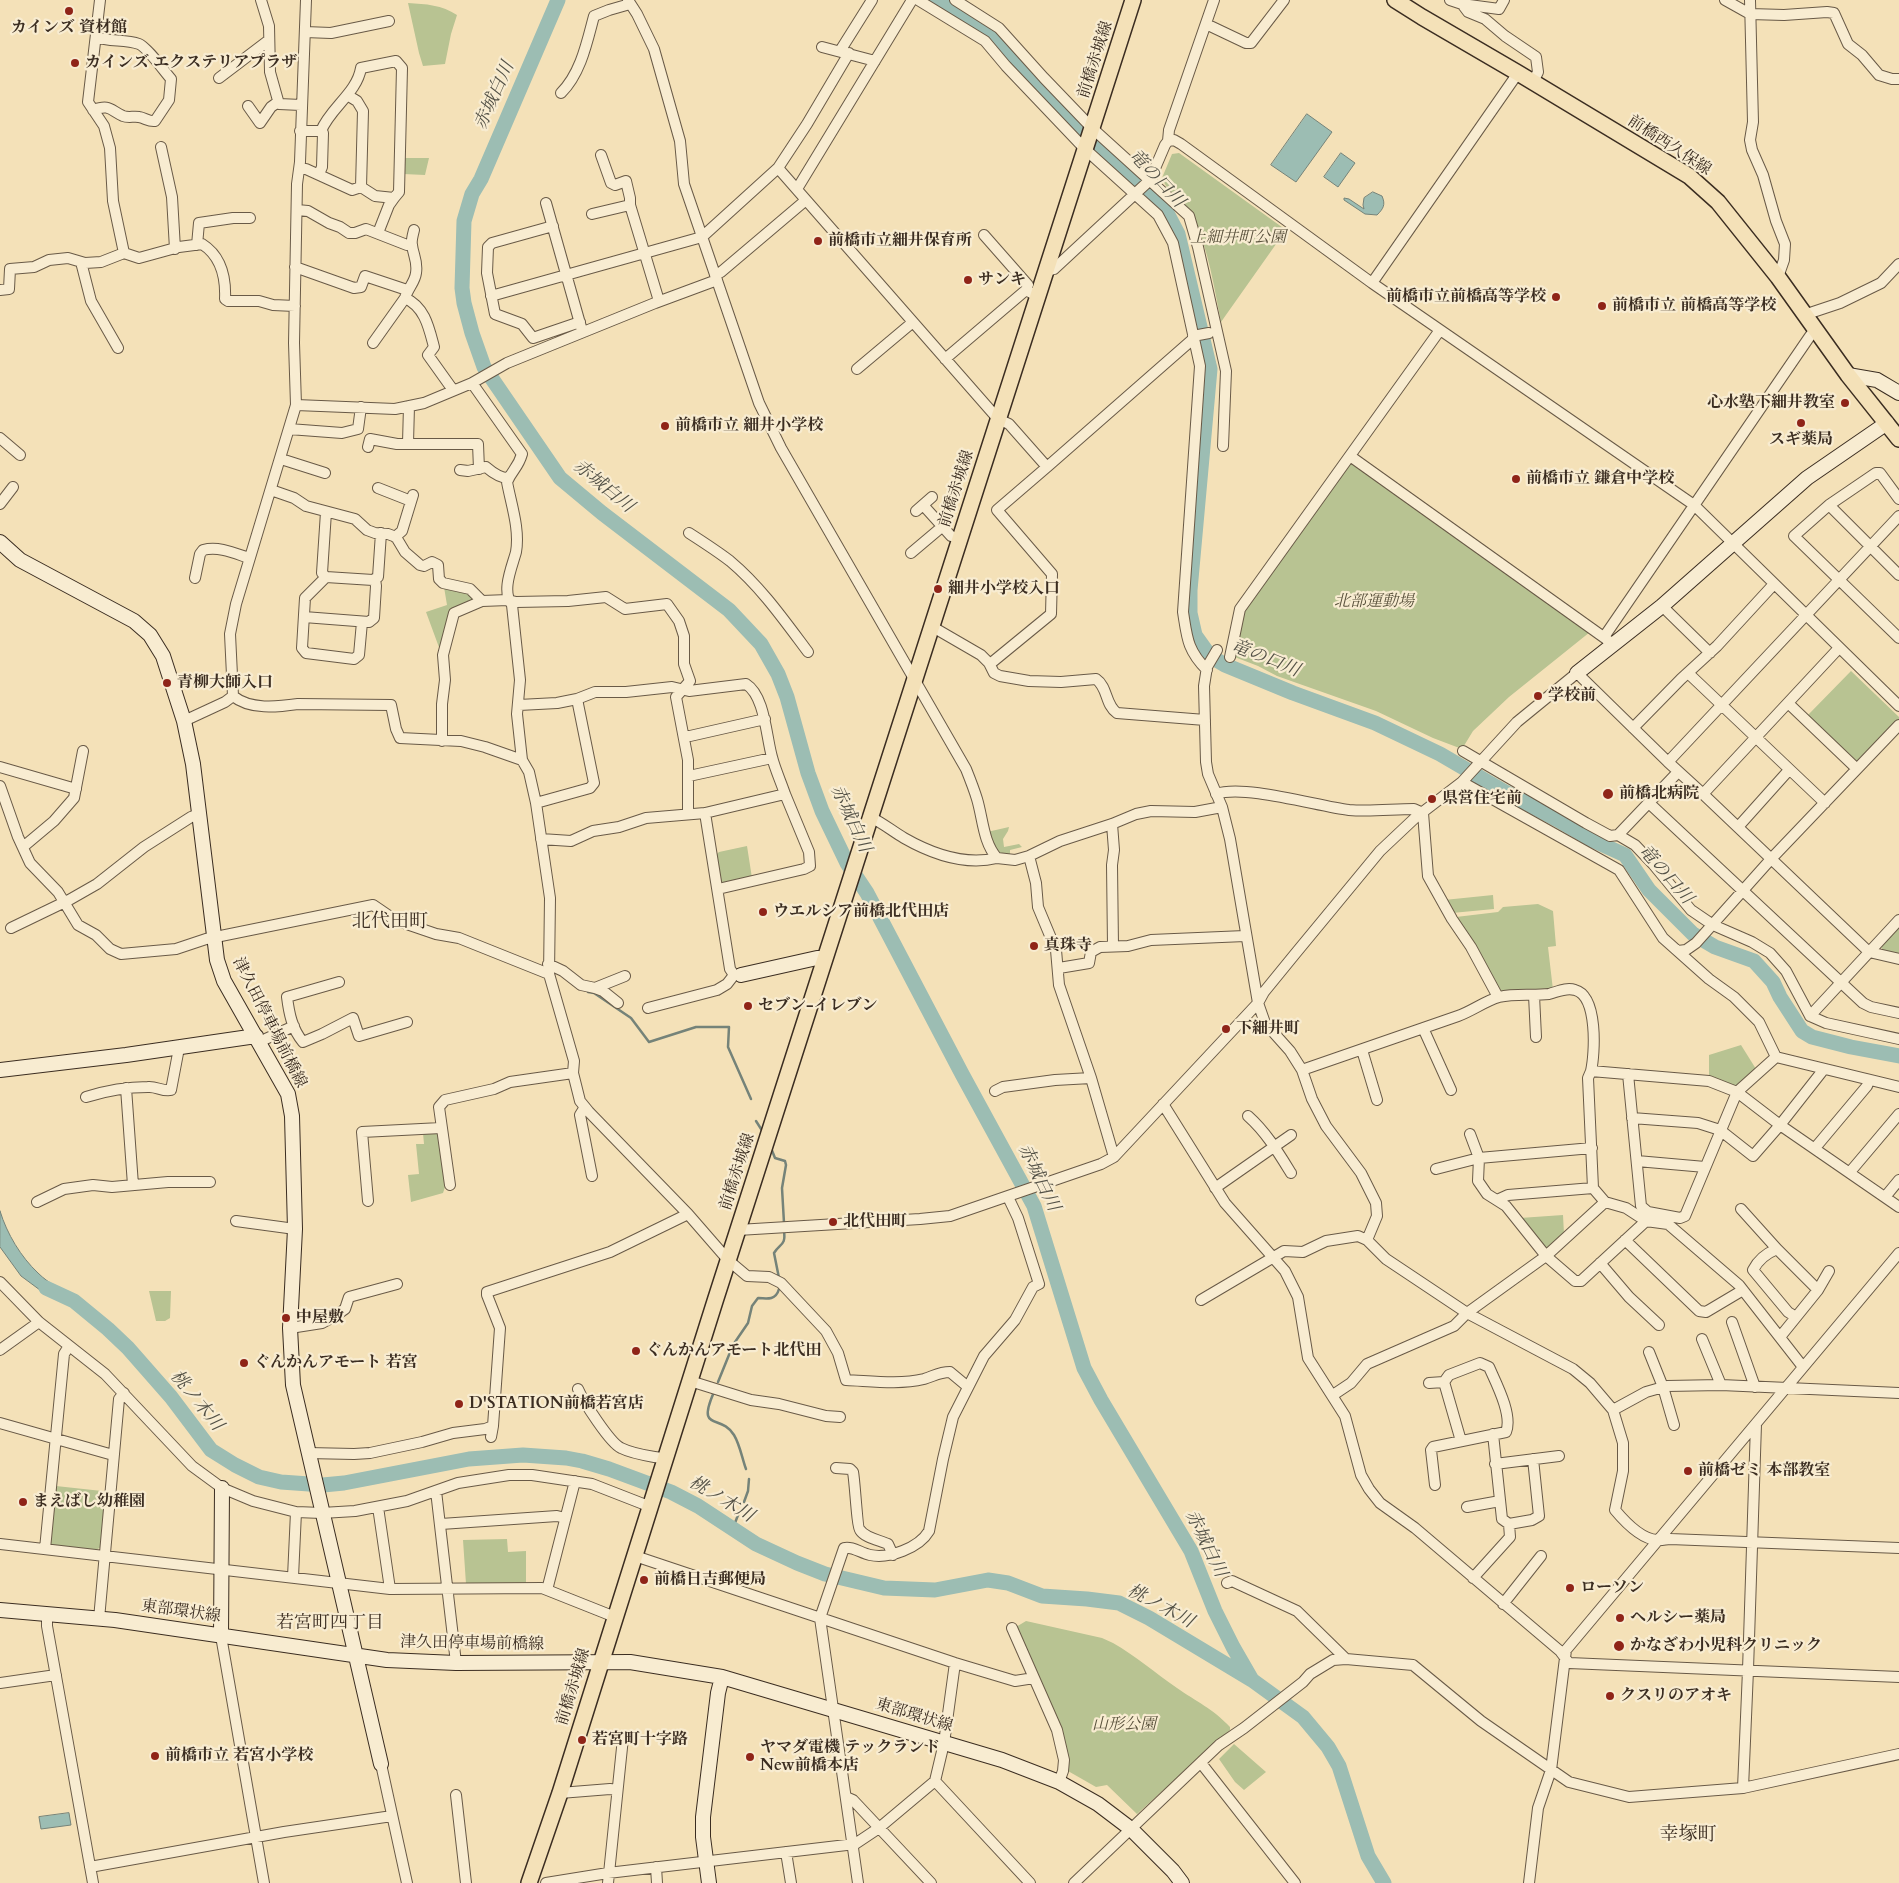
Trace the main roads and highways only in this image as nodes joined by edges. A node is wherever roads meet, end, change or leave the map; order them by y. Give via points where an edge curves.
1 (1133, 0) edge
2 (1395, 0) edge
3 (1899, 439) edge
4 (529, 1883) edge

1 - 4 main road, 前橋赤城線 via 1046,271 1032,293 998,419
2 - 3 main road, 前橋西久保線 via 1689,176 1718,202 1778,277 1848,375

